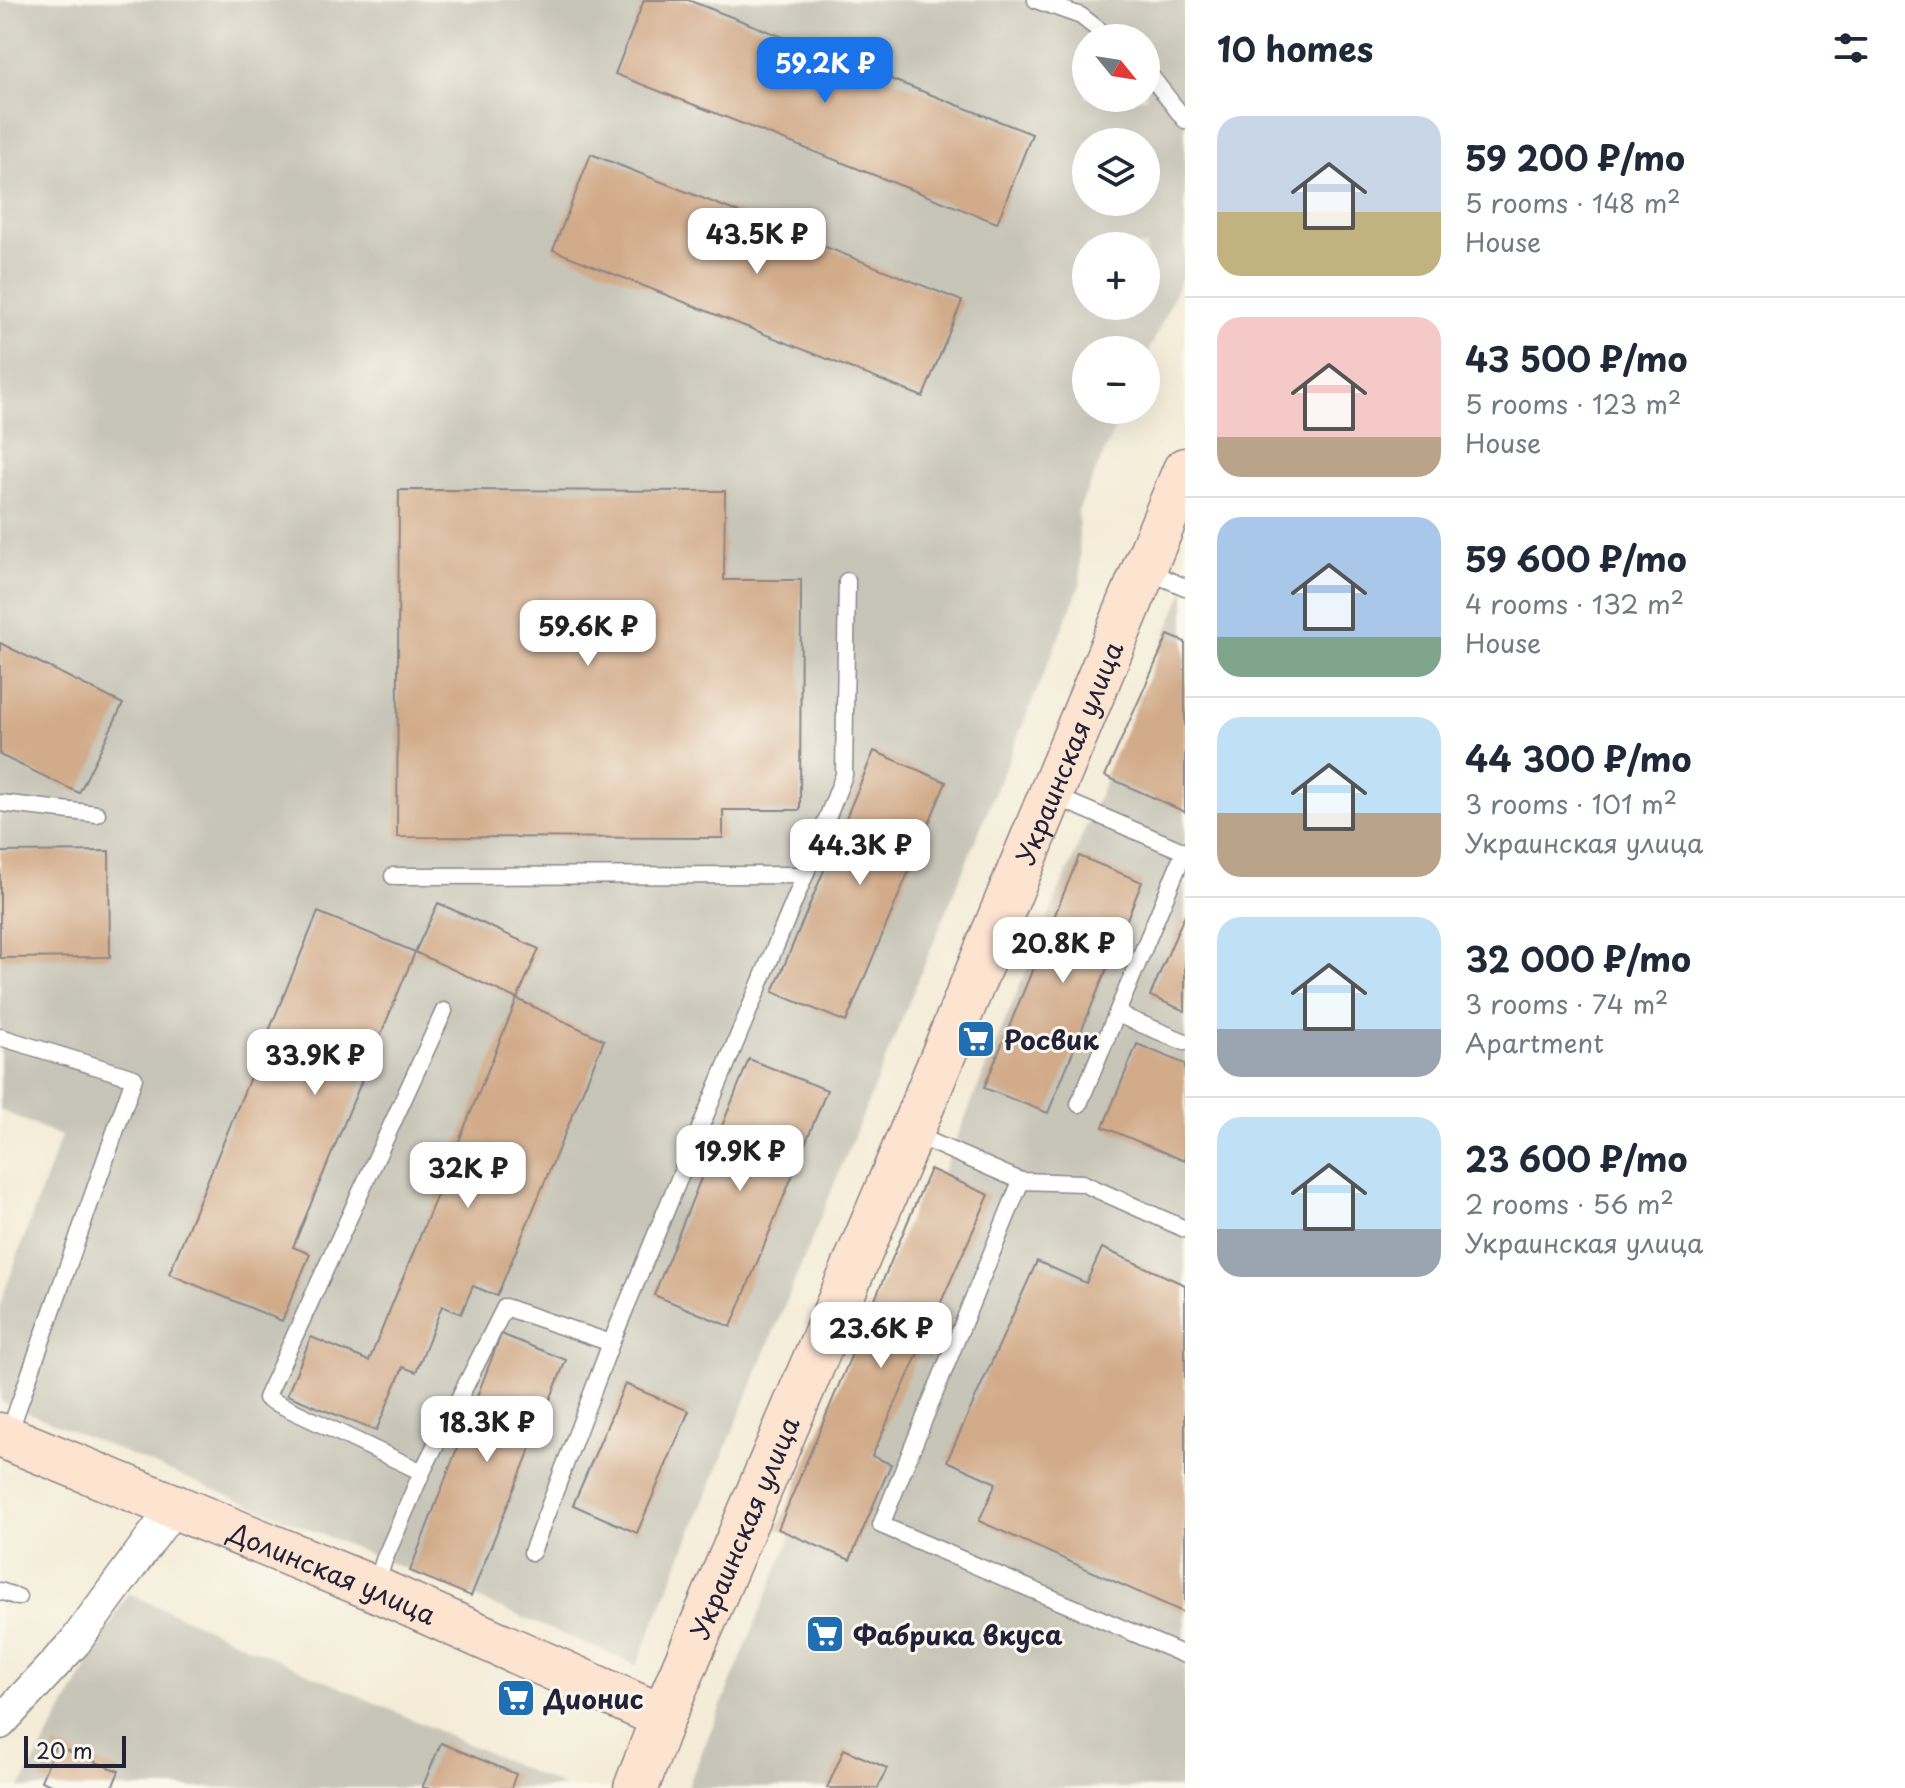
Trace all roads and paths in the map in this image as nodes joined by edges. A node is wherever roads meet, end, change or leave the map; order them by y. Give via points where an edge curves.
1 (1036, 0) edge
2 (1091, 24) edge
3 (1160, 88) edge
4 (1185, 120) edge
5 (1185, 470) edge
6 (1144, 569) junction
7 (847, 581) dead end
8 (1185, 587) edge
9 (1051, 794) junction
10 (0, 803) edge
11 (97, 814) dead end
12 (1185, 852) edge
13 (805, 875) junction
14 (393, 876) dead end
15 (444, 1011) dead end
16 (1117, 1014) junction
17 (0, 1037) edge
18 (1185, 1042) edge
19 (1079, 1104) dead end
20 (911, 1133) junction
21 (1021, 1181) junction
22 (1185, 1229) edge
23 (611, 1343) junction
24 (4, 1436) edge
25 (422, 1472) junction
26 (175, 1506) junction
27 (532, 1552) dead end
28 (375, 1589) junction
29 (0, 1591) edge
30 (18, 1597) dead end
31 (1185, 1655) edge
32 (663, 1717) junction
33 (0, 1723) edge
34 (636, 1788) edge

1 - 2 lane
3 - 4 lane
5 - 6 main road, Украинская улица
6 - 8 lane
6 - 9 main road, Украинская улица
7 - 13 lane via 844,775
9 - 12 lane
9 - 20 main road, Украинская улица
10 - 11 lane
12 - 16 lane
13 - 14 lane
13 - 23 lane
15 - 25 lane via 266,1398
16 - 18 lane
16 - 19 lane
17 - 24 lane via 134,1078
20 - 21 lane
20 - 32 main road, Украинская улица
21 - 22 lane via 1082,1183
21 - 31 lane via 881,1525
23 - 25 lane via 505,1307
23 - 27 lane
24 - 26 main road, Долинская улица
25 - 28 lane
26 - 28 main road, Долинская улица
26 - 33 street via 75,1642
28 - 32 main road, Долинская улица
29 - 30 lane
32 - 34 main road, Украинская улица

